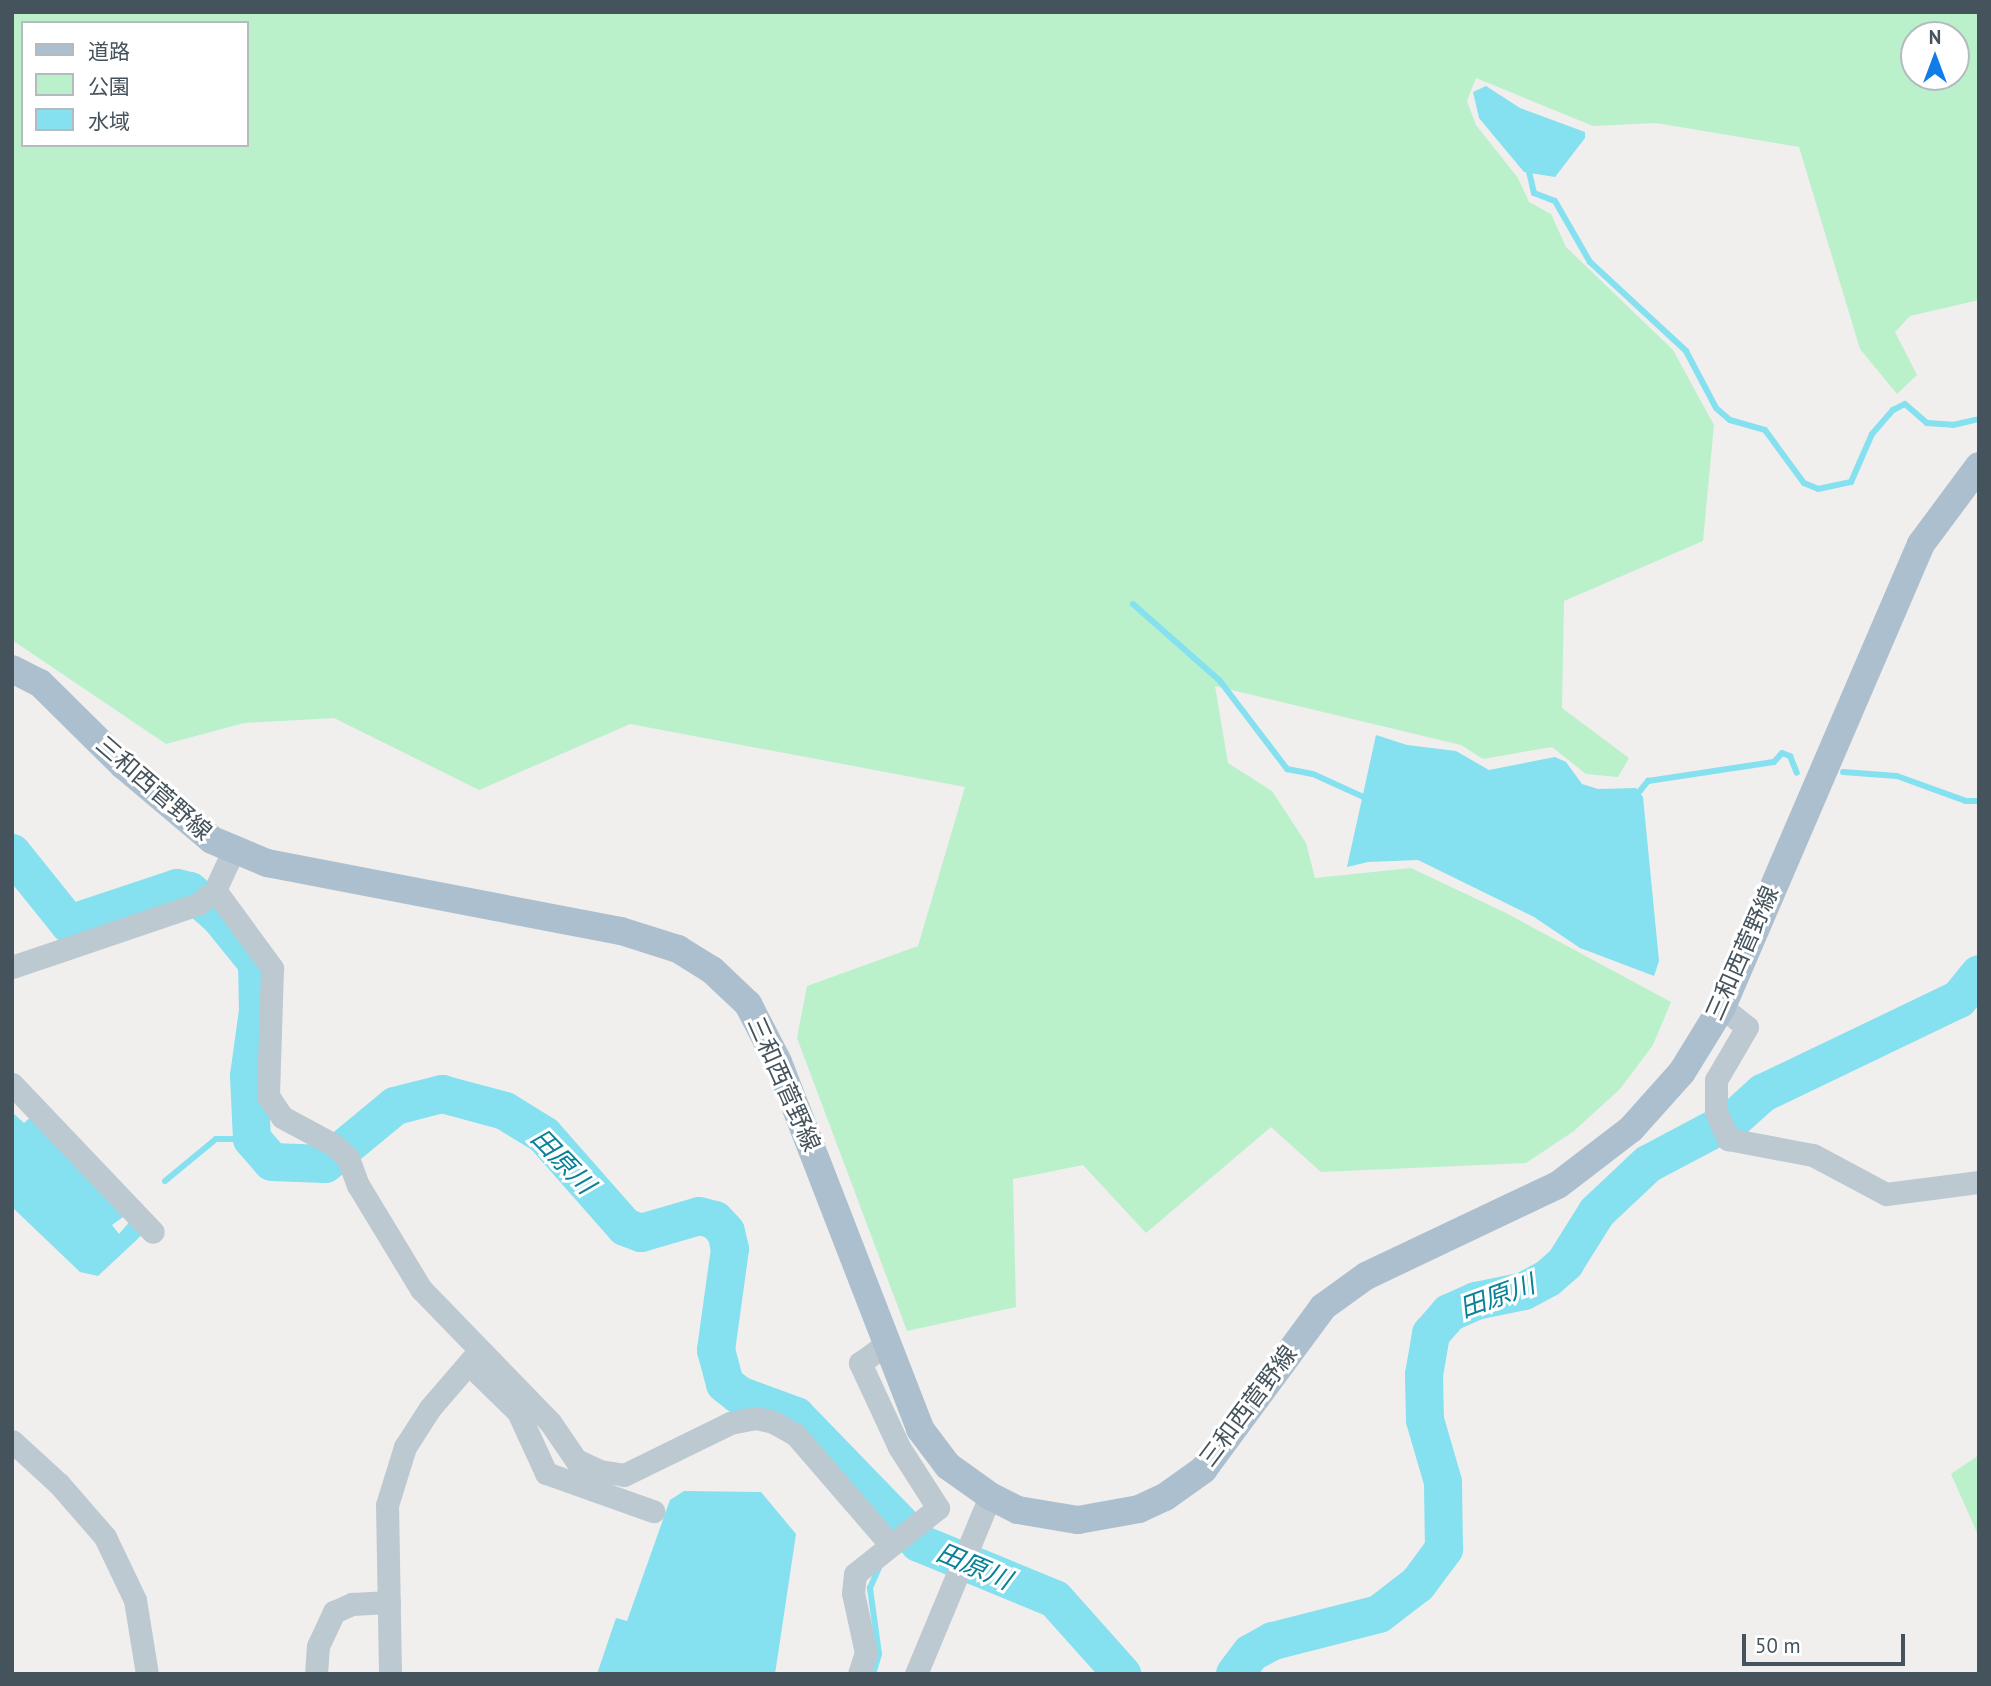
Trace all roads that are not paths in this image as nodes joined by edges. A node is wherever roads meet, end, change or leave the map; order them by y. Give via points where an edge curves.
1 (1979, 466) edge
2 (12, 669) edge
3 (234, 849) junction
4 (208, 897) junction
5 (12, 967) edge
6 (1722, 1007) junction
7 (12, 1084) edge
8 (1979, 1182) edge
9 (153, 1232) dead end
10 (886, 1345) junction
11 (474, 1357) junction
12 (12, 1441) edge
13 (990, 1496) junction
14 (653, 1511) dead end
15 (899, 1536) junction
16 (388, 1602) junction
17 (146, 1674) edge
18 (316, 1674) edge
19 (390, 1674) edge
20 (859, 1674) edge
21 (916, 1674) edge

1 - 6 main road, 三和西菅野線 via 1921,544 1900,588
2 - 3 main road, 三和西菅野線 via 40,682 196,830
3 - 4 street
3 - 10 main road, 三和西菅野線 via 267,863 621,931 678,949 712,970 748,1004 778,1062
4 - 5 street
4 - 11 street via 272,968 268,1096 282,1117 341,1151 421,1289
6 - 8 street via 1747,1027 1716,1080 1716,1112 1728,1139 1813,1155 1886,1194
6 - 13 main road, 三和西菅野線 via 1682,1072 1631,1129 1595,1160 1558,1185 1366,1276 1323,1307 1203,1470 1166,1497 1121,1514 1078,1520 1018,1510
7 - 9 street
10 - 13 main road, 三和西菅野線 via 909,1407 934,1448 969,1483
10 - 15 street via 860,1363 899,1447 938,1508
11 - 14 street via 517,1412 546,1473
11 - 15 street via 550,1422 576,1460 600,1471 624,1475 730,1423 756,1418 795,1434
11 - 16 street via 430,1408 405,1447 387,1505
12 - 17 street via 59,1484 105,1537 135,1600
13 - 21 street
15 - 20 street via 855,1574 853,1593 866,1653
16 - 18 street via 352,1604 334,1612 318,1646
16 - 19 street

